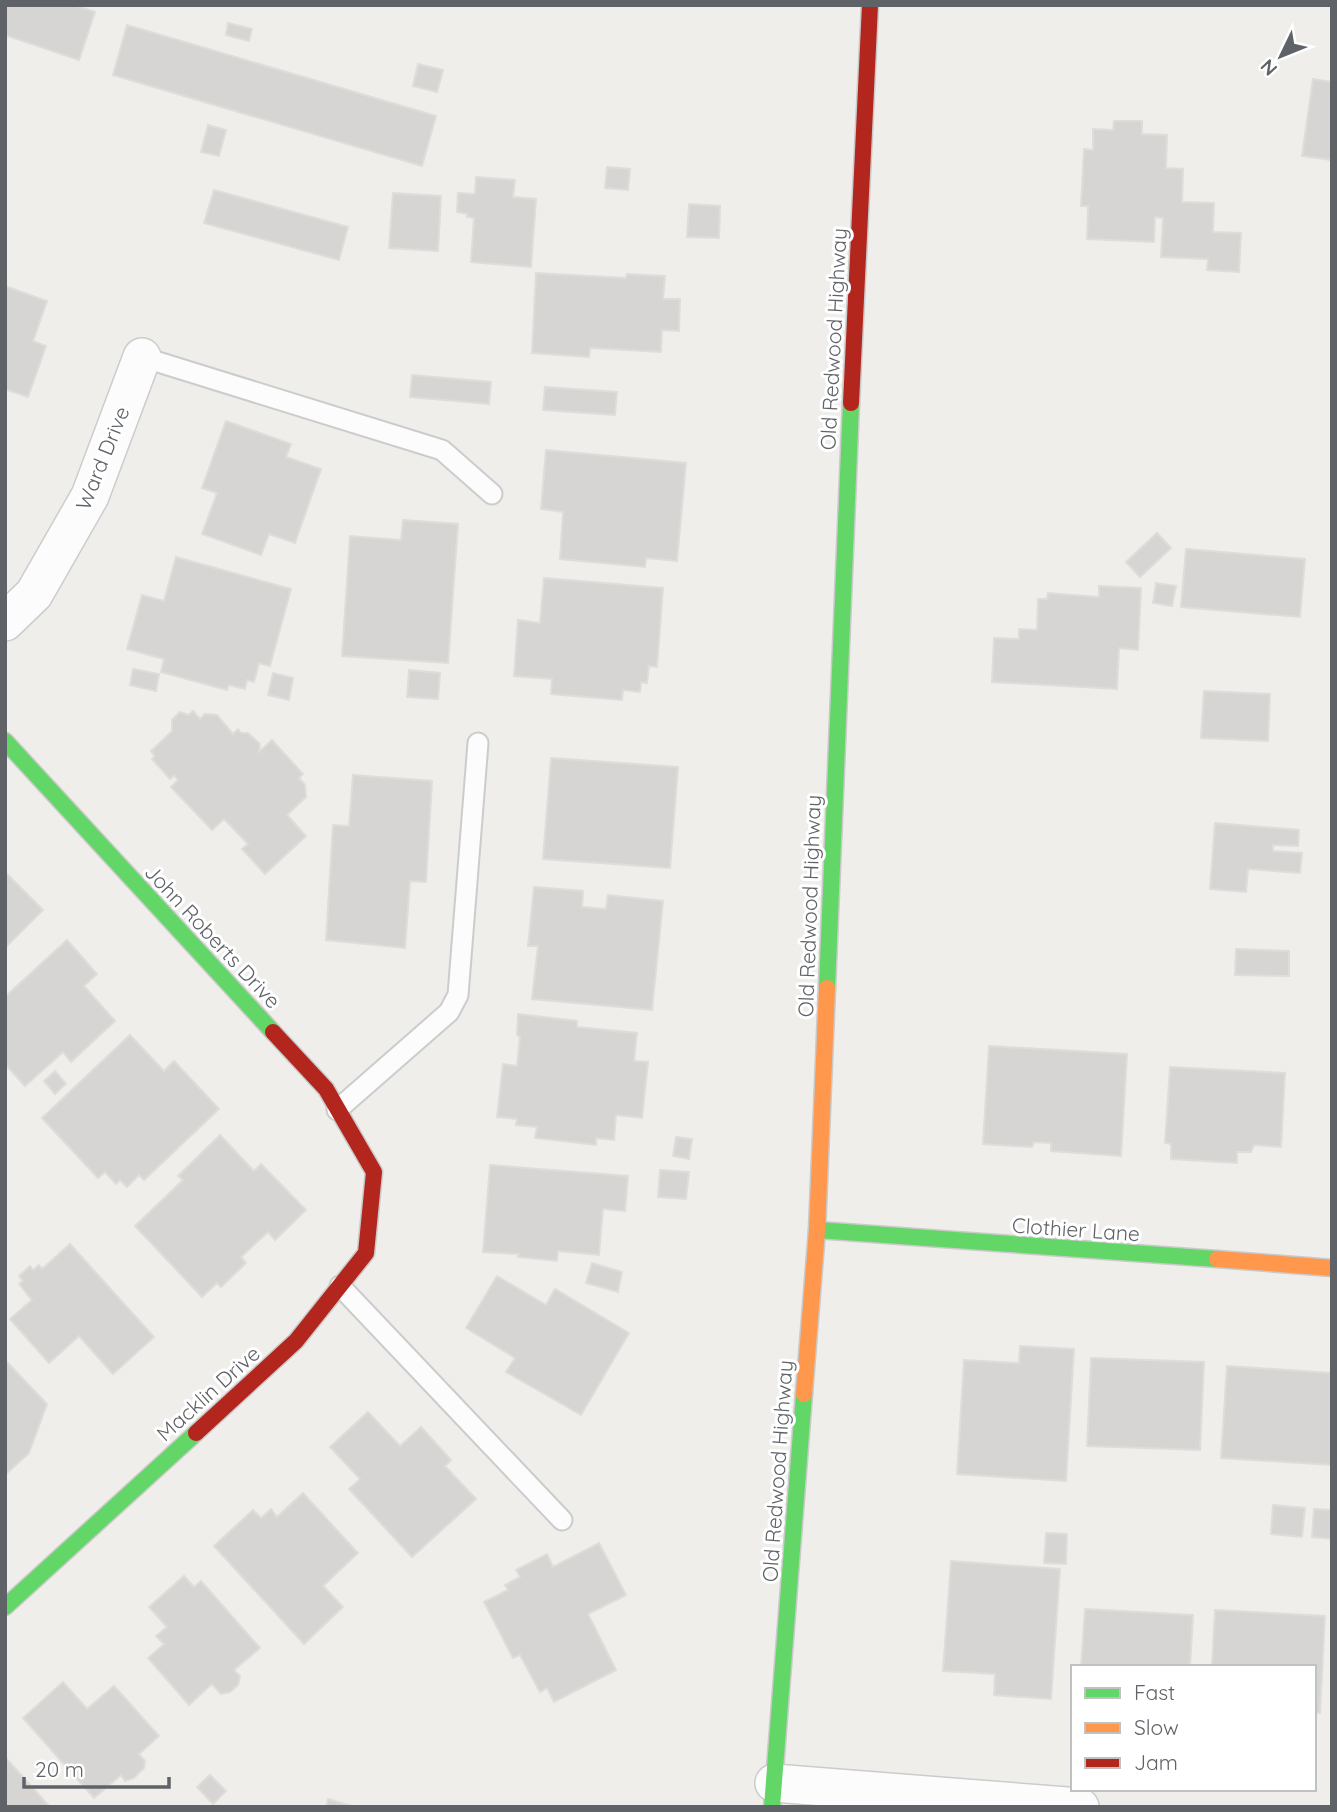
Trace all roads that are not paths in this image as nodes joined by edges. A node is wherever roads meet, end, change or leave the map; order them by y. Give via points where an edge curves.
1 (870, 5) edge
2 (142, 357) joint
3 (492, 494) dead end
4 (5, 622) edge
5 (5, 741) edge
6 (478, 743) dead end
7 (337, 1110) junction
8 (374, 1172) joint
9 (817, 1230) junction
10 (1332, 1268) edge
11 (340, 1286) junction
12 (562, 1520) dead end
13 (5, 1607) edge
14 (773, 1795) edge
15 (1080, 1807) edge

1 - 9 main road, Old Redwood Highway
2 - 3 lane via 442,450
2 - 4 street, Ward Drive via 90,496 34,594
5 - 7 main road, John Roberts Drive via 326,1089
6 - 7 lane via 458,995 449,1012
7 - 8 main road, John Roberts Drive
8 - 11 main road, Macklin Drive via 366,1253
9 - 10 main road, Clothier Lane
9 - 14 main road, Old Redwood Highway
11 - 12 lane
11 - 13 main road, Macklin Drive via 296,1341
14 - 15 street

